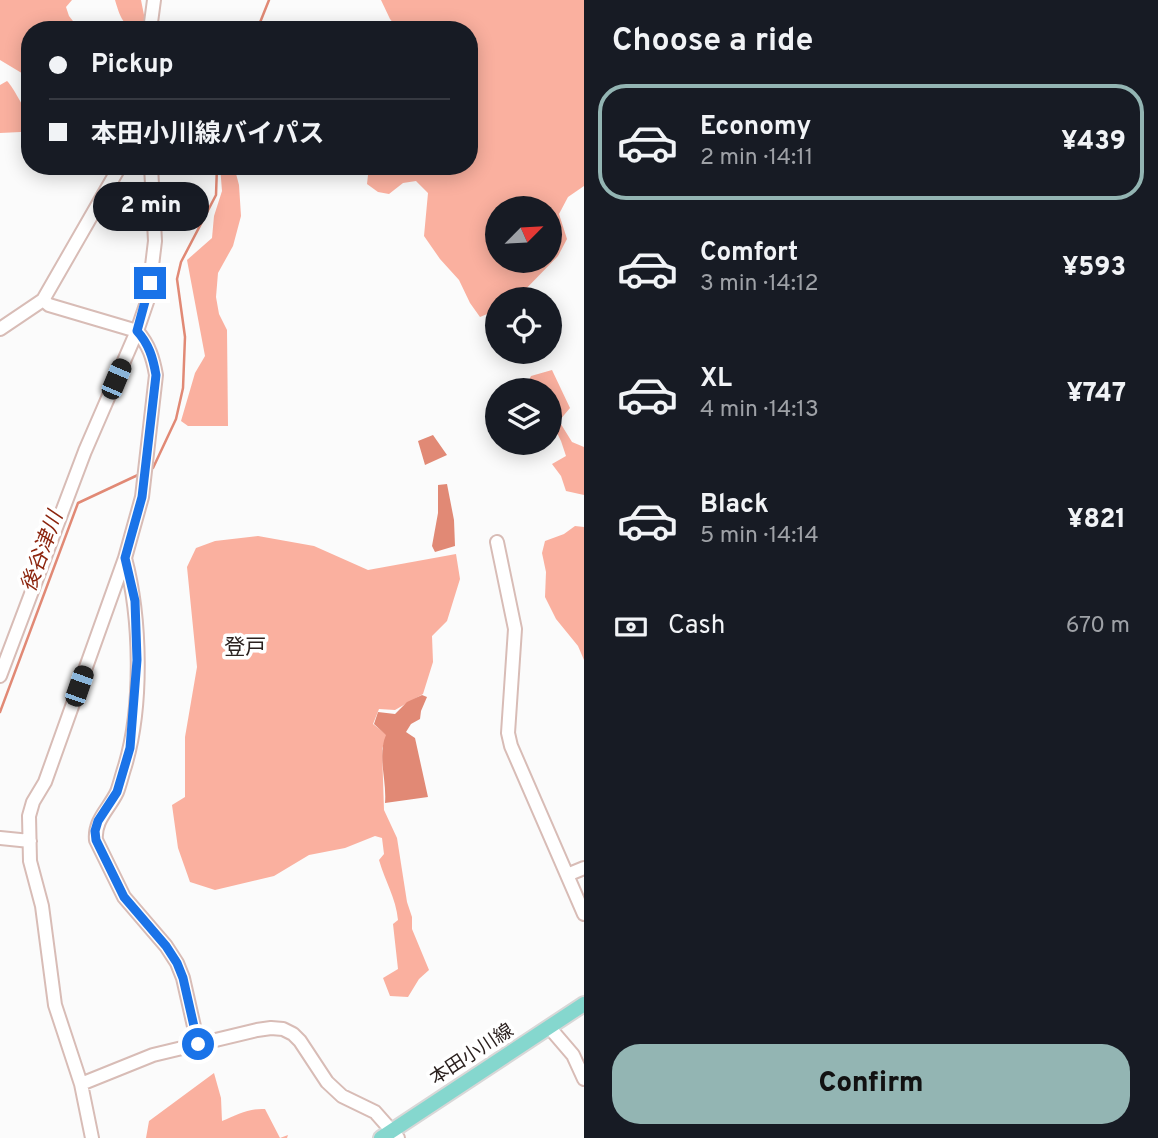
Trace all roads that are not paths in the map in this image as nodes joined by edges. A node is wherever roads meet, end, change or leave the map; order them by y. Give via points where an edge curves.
1 (154, 0) edge
2 (151, 21) edge
3 (115, 175) edge
4 (151, 175) edge
5 (43, 300) junction
6 (0, 328) edge
7 (137, 331) junction
8 (497, 542) dead end
9 (125, 558) junction
10 (0, 676) edge
11 (0, 838) edge
12 (30, 841) junction
13 (584, 868) edge
14 (567, 875) junction
15 (584, 914) edge
16 (584, 1004) edge
17 (549, 1027) junction
18 (198, 1044) junction
19 (584, 1079) edge
20 (81, 1084) junction
21 (390, 1135) edge
22 (92, 1138) edge

1 - 2 street
3 - 5 street
4 - 7 street via 153,268
5 - 6 street
5 - 7 street
7 - 9 street via 153,358 156,375 142,497
7 - 10 street via 85,451
8 - 14 street via 514,629 508,733
9 - 12 street via 45,782 33,802
9 - 18 street via 135,601 137,660 130,748 117,792 98,821 96,840 124,897 177,963
11 - 12 street
12 - 20 street via 55,1005
13 - 14 street
14 - 15 street
16 - 17 main road, 本田小川線
17 - 19 street via 573,1055
17 - 21 main road, 本田小川線
18 - 20 street via 153,1055
18 - 21 street via 257,1030 283,1029 300,1041 327,1082 342,1096 375,1112
20 - 22 street

